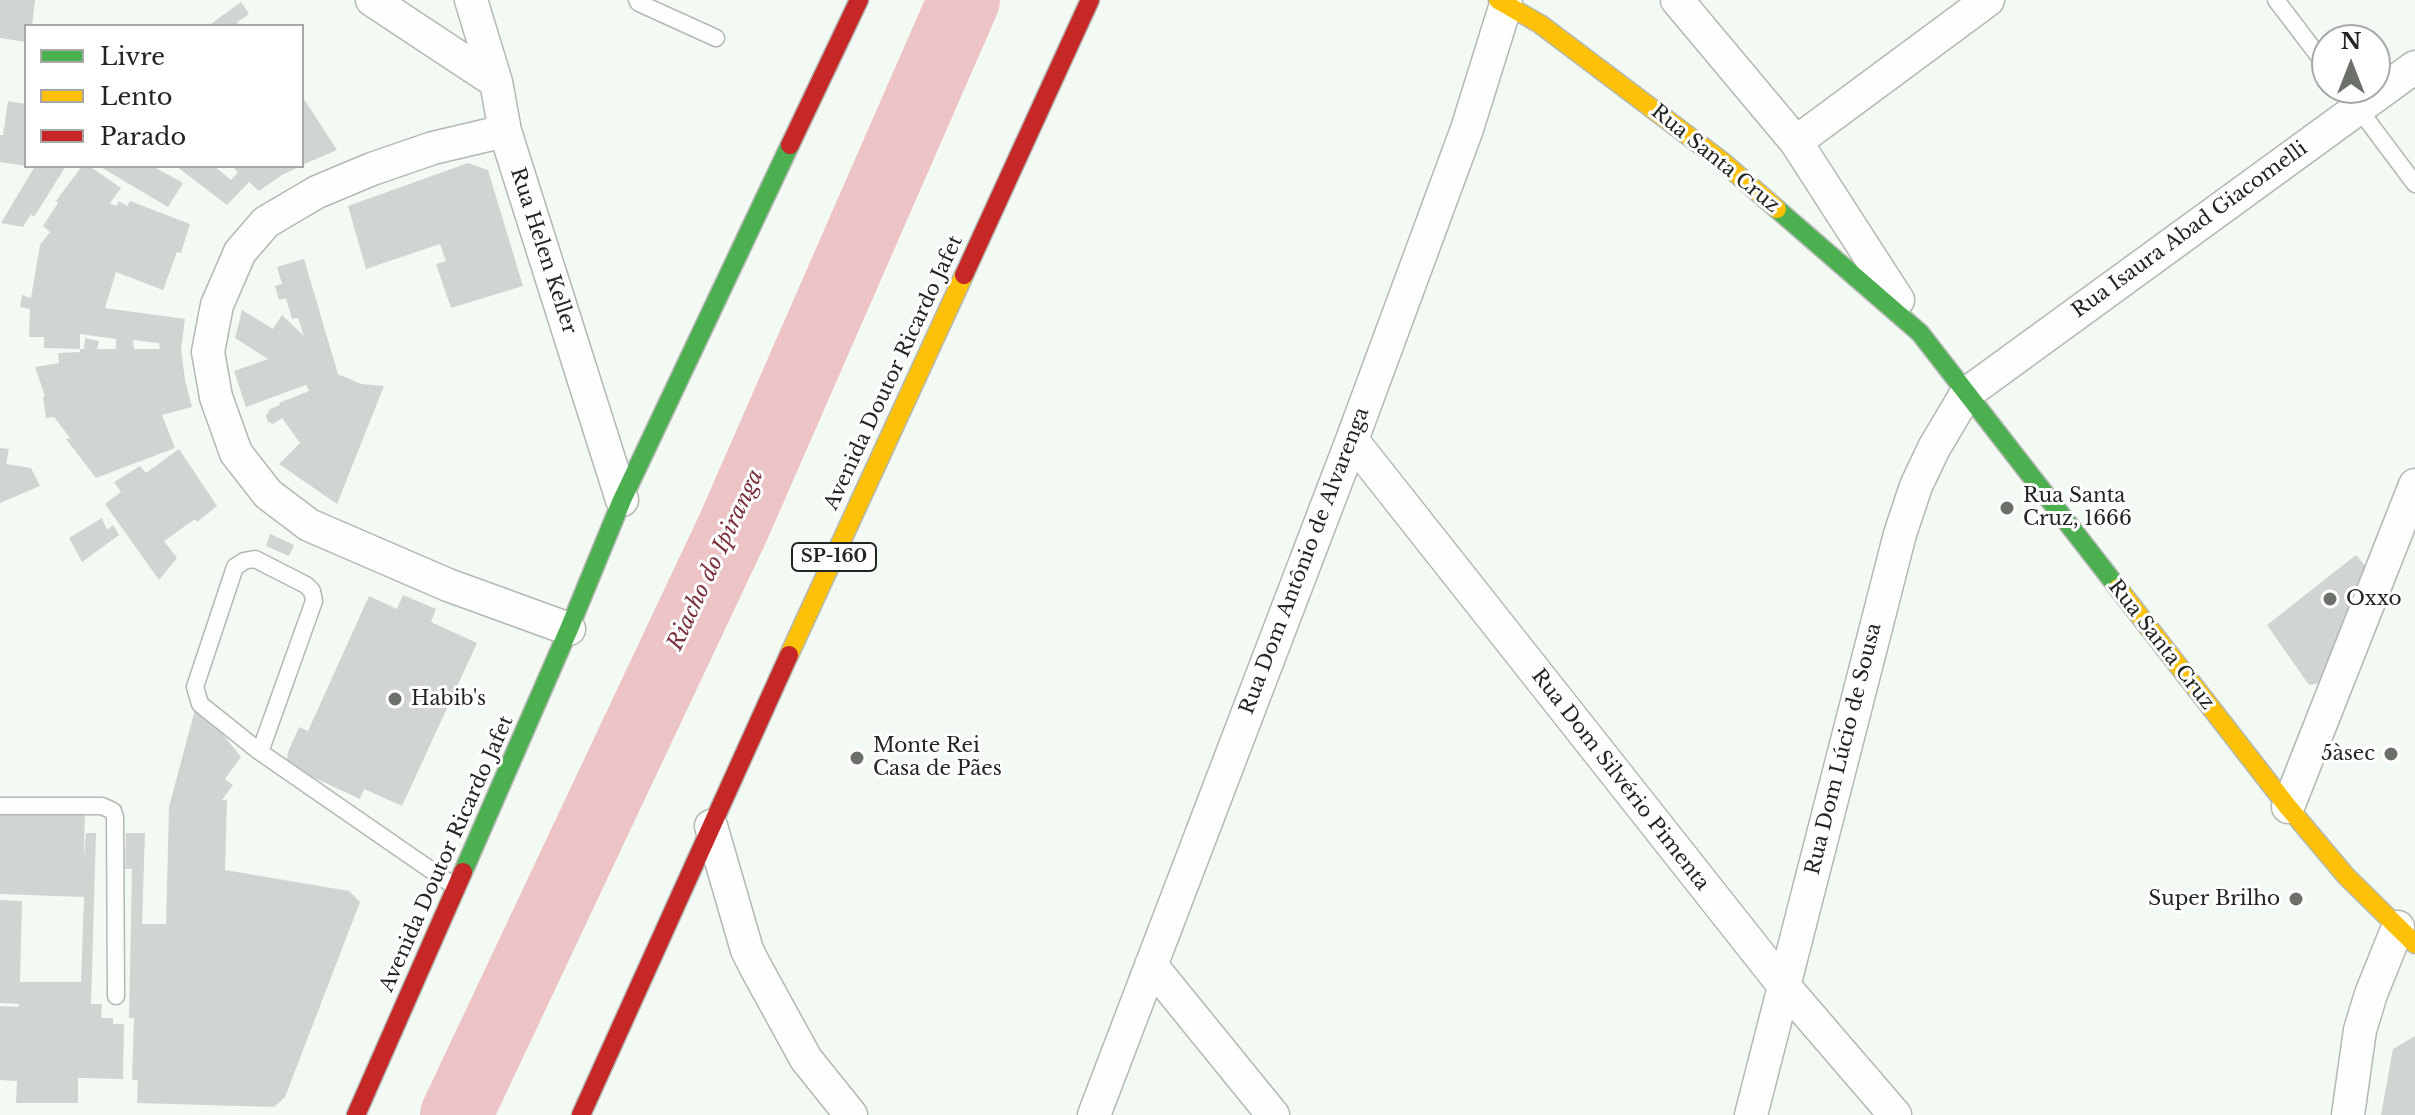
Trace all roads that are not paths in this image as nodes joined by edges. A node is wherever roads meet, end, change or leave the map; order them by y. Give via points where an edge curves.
1 (372, 0) edge
2 (471, 0) edge
3 (637, 0) edge
4 (859, 0) edge
5 (1090, 0) edge
6 (1677, 0) edge
7 (1988, 0) edge
8 (2276, 0) edge
9 (1502, 2) edge
10 (716, 38) dead end
11 (2311, 46) edge
12 (2415, 67) edge
13 (2391, 78) edge
14 (496, 82) junction
15 (2342, 104) edge
16 (2355, 104) edge
17 (505, 131) junction
18 (1796, 142) junction
19 (2415, 184) edge
20 (1920, 333) junction
21 (1966, 394) junction
22 (1352, 440) junction
23 (2415, 485) edge
24 (622, 500) junction
25 (569, 629) junction
26 (260, 752) junction
27 (0, 806) edge
28 (2288, 807) junction
29 (711, 826) junction
30 (456, 887) junction
31 (2406, 936) edge
32 (1151, 965) junction
33 (1784, 986) junction
34 (116, 996) dead end
35 (356, 1115) edge
36 (581, 1115) edge
37 (851, 1115) edge
38 (1094, 1115) edge
39 (1273, 1115) edge
40 (1751, 1115) edge
41 (1895, 1115) edge
42 (2348, 1115) edge

1 - 14 street
2 - 14 street, Rua Helen Keller
3 - 10 lane
4 - 24 main road, Avenida Doutor Ricardo Jafet
5 - 29 main road, Avenida Doutor Ricardo Jafet / SP-160
6 - 18 street, Rua Santa Cruz
7 - 18 street
8 - 11 lane
9 - 20 main road, Rua Santa Cruz via 1540,24 1723,162
9 - 22 street, Rua Dom Antônio de Alvarenga via 1467,129
12 - 13 street, Rua Isaura Abad Giacomelli
14 - 17 street, Rua Helen Keller
15 - 21 street, Rua Isaura Abad Giacomelli
16 - 19 lane
17 - 24 street, Rua Helen Keller
17 - 25 street via 372,169 317,192 266,222 240,252 217,305 208,352 216,397 236,453 268,494 309,525 448,585
18 - 20 street, Rua Santa Cruz
20 - 21 main road, Rua Santa Cruz
21 - 28 main road, Rua Santa Cruz
21 - 33 street, Rua Dom Lúcio de Sousa via 1922,474 1900,534
22 - 32 street, Rua Dom Antônio de Alvarenga
22 - 33 street, Rua Dom Silvério Pimenta
23 - 28 street
24 - 25 main road, Avenida Doutor Ricardo Jafet
25 - 30 main road, Avenida Doutor Ricardo Jafet
26 - 26 lane via 314,601 306,585 255,559 235,567 195,687 200,704
26 - 30 lane
27 - 34 lane via 102,806 113,811
28 - 31 main road, Rua Santa Cruz
29 - 36 main road, Avenida Doutor Ricardo Jafet / SP-160
29 - 37 street via 747,950 806,1059
30 - 35 main road, Avenida Doutor Ricardo Jafet
31 - 42 street via 2371,994 2360,1030
32 - 38 street, Rua Dom Antônio de Alvarenga
32 - 39 street
33 - 40 street, Rua Dom Lúcio de Sousa
33 - 41 street, Rua Dom Silvério Pimenta

